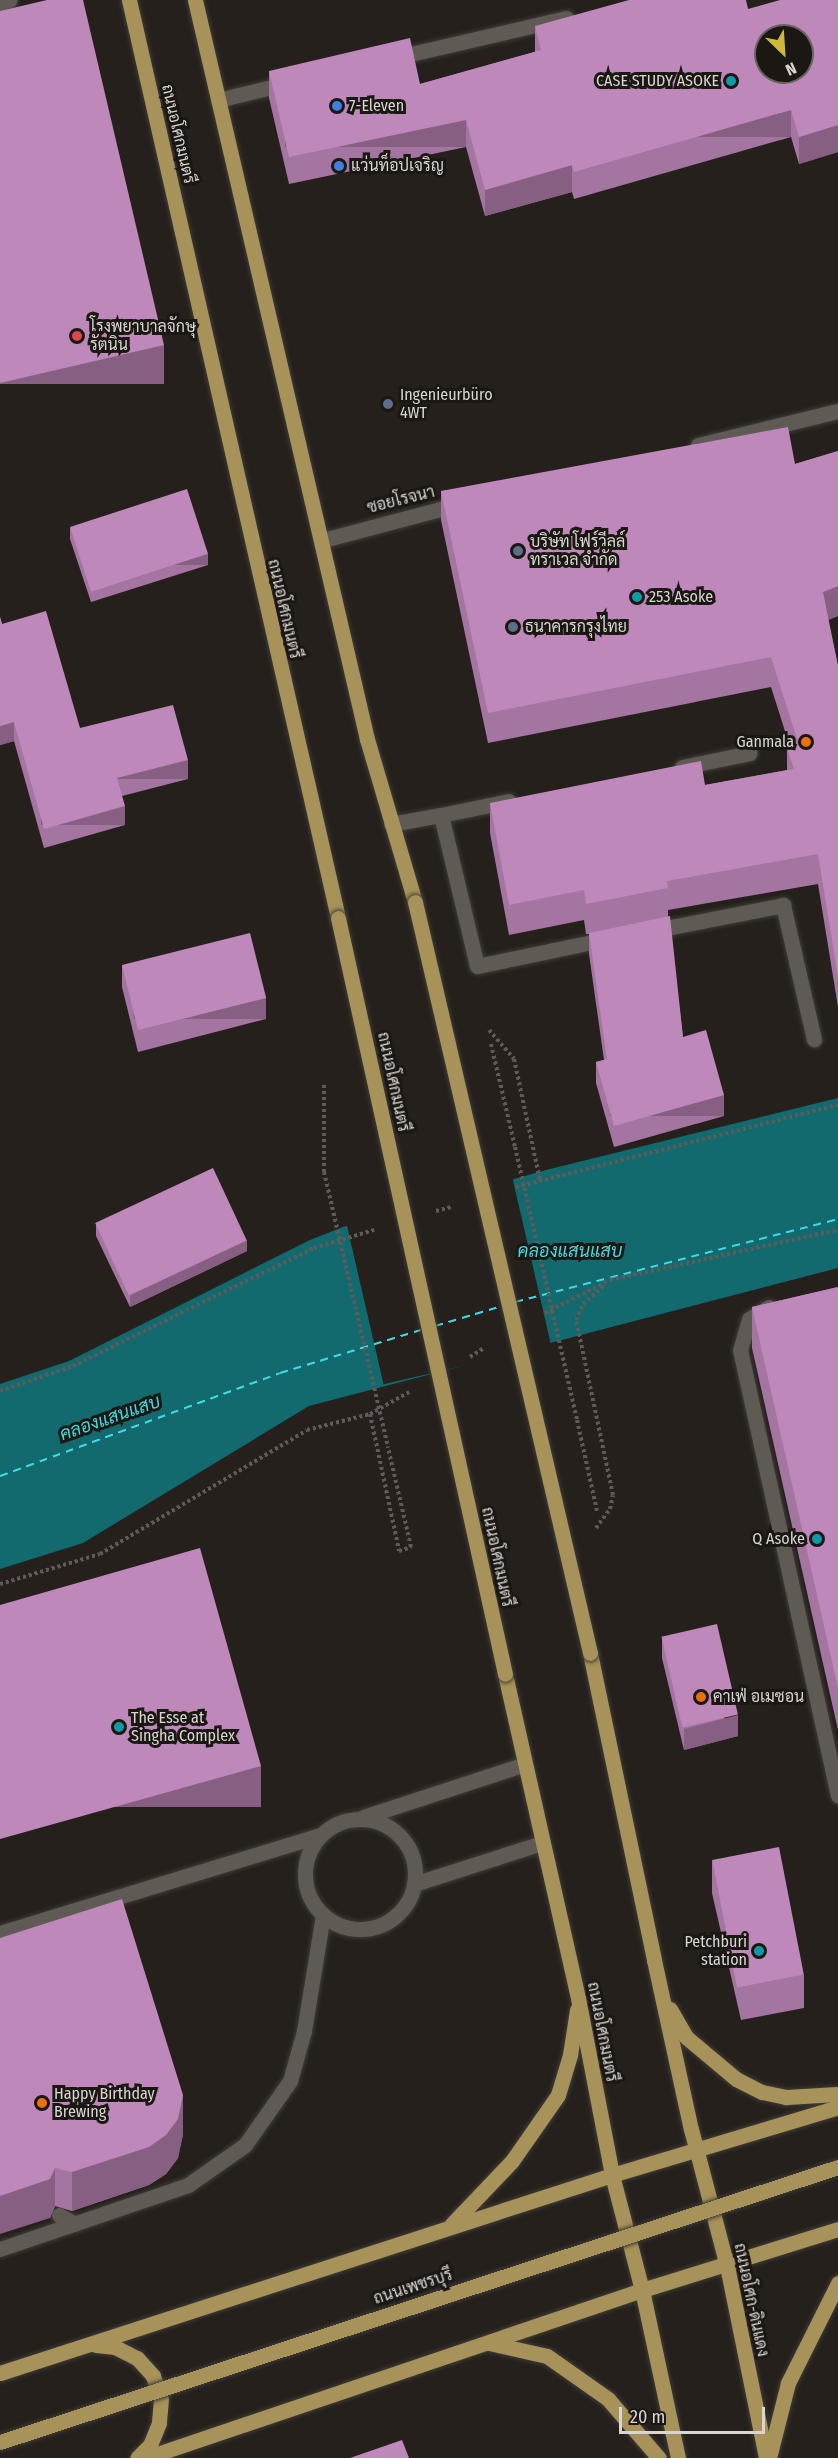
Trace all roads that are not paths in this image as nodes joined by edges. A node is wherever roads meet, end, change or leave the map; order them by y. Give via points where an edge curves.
1 (10, 0) edge
2 (129, 0) edge
3 (195, 0) edge
4 (0, 3) edge
5 (584, 14) edge
6 (374, 63) edge
7 (304, 79) edge
8 (218, 100) junction
9 (838, 411) edge
10 (686, 448) edge
11 (481, 499) edge
12 (323, 540) junction
13 (750, 753) dead end
14 (670, 769) edge
15 (521, 799) edge
16 (441, 815) junction
17 (391, 824) junction
18 (814, 1039) dead end
19 (788, 1300) edge
20 (525, 1764) junction
21 (838, 1795) edge
22 (354, 1819) junction
23 (321, 1835) junction
24 (542, 1843) junction
25 (414, 1884) junction
26 (323, 1915) junction
27 (0, 1933) edge
28 (663, 1996) junction
29 (578, 1998) junction
30 (838, 2094) edge
31 (838, 2107) edge
32 (696, 2150) junction
33 (838, 2166) edge
34 (612, 2175) junction
35 (59, 2215) dead end
36 (75, 2224) junction
37 (448, 2228) junction
38 (838, 2229) edge
39 (0, 2249) edge
40 (727, 2266) junction
41 (838, 2283) edge
42 (642, 2290) junction
43 (488, 2343) junction
44 (90, 2345) junction
45 (0, 2373) edge
46 (0, 2442) edge
47 (137, 2458) edge
48 (145, 2458) edge
49 (659, 2458) edge
50 (678, 2458) edge
51 (767, 2458) edge

1 - 4 street
2 - 20 main road, ถนนอโศกมนตรี, bridge
3 - 8 main road
5 - 6 street
7 - 8 street
8 - 12 main road
9 - 10 street
11 - 12 street, ซอยโรจนา
12 - 17 main road via 367,739
13 - 14 street
15 - 16 street
16 - 17 street
16 - 18 street via 477,966 783,905
17 - 28 main road, bridge via 415,902 590,1653
19 - 21 street via 749,1319 740,1350
20 - 22 street
20 - 24 main road, ถนนอโศกมนตรี
22 - 23 street
22 - 25 street via 381,1824 404,1840 413,1856
23 - 26 street via 310,1849 306,1884
23 - 27 street
24 - 25 street
24 - 29 main road, ถนนอโศกมนตรี
25 - 26 street via 402,1909 372,1928 354,1929
26 - 36 street via 304,2031 290,2080 245,2145 188,2185
28 - 30 main road via 686,2037 736,2079 762,2092 786,2097
28 - 32 main road
29 - 34 main road, ถนนอโศกมนตรี
29 - 37 main road via 570,2055 558,2095 513,2161
31 - 32 main road
32 - 34 main road
32 - 40 main road, ถนนอโศก-ดินแดง
33 - 46 main road, ถนนเพชรบุรี, bridge
34 - 37 main road
34 - 42 main road
35 - 36 street
36 - 39 street
37 - 44 main road
38 - 40 main road
40 - 42 main road
40 - 51 main road, ถนนอโศก-ดินแดง
41 - 51 main road via 788,2383
42 - 43 main road
42 - 50 main road
43 - 48 main road
43 - 49 main road via 546,2356 608,2399
44 - 45 main road
44 - 47 main road via 115,2347 137,2358 153,2376 161,2399 159,2423 150,2445

